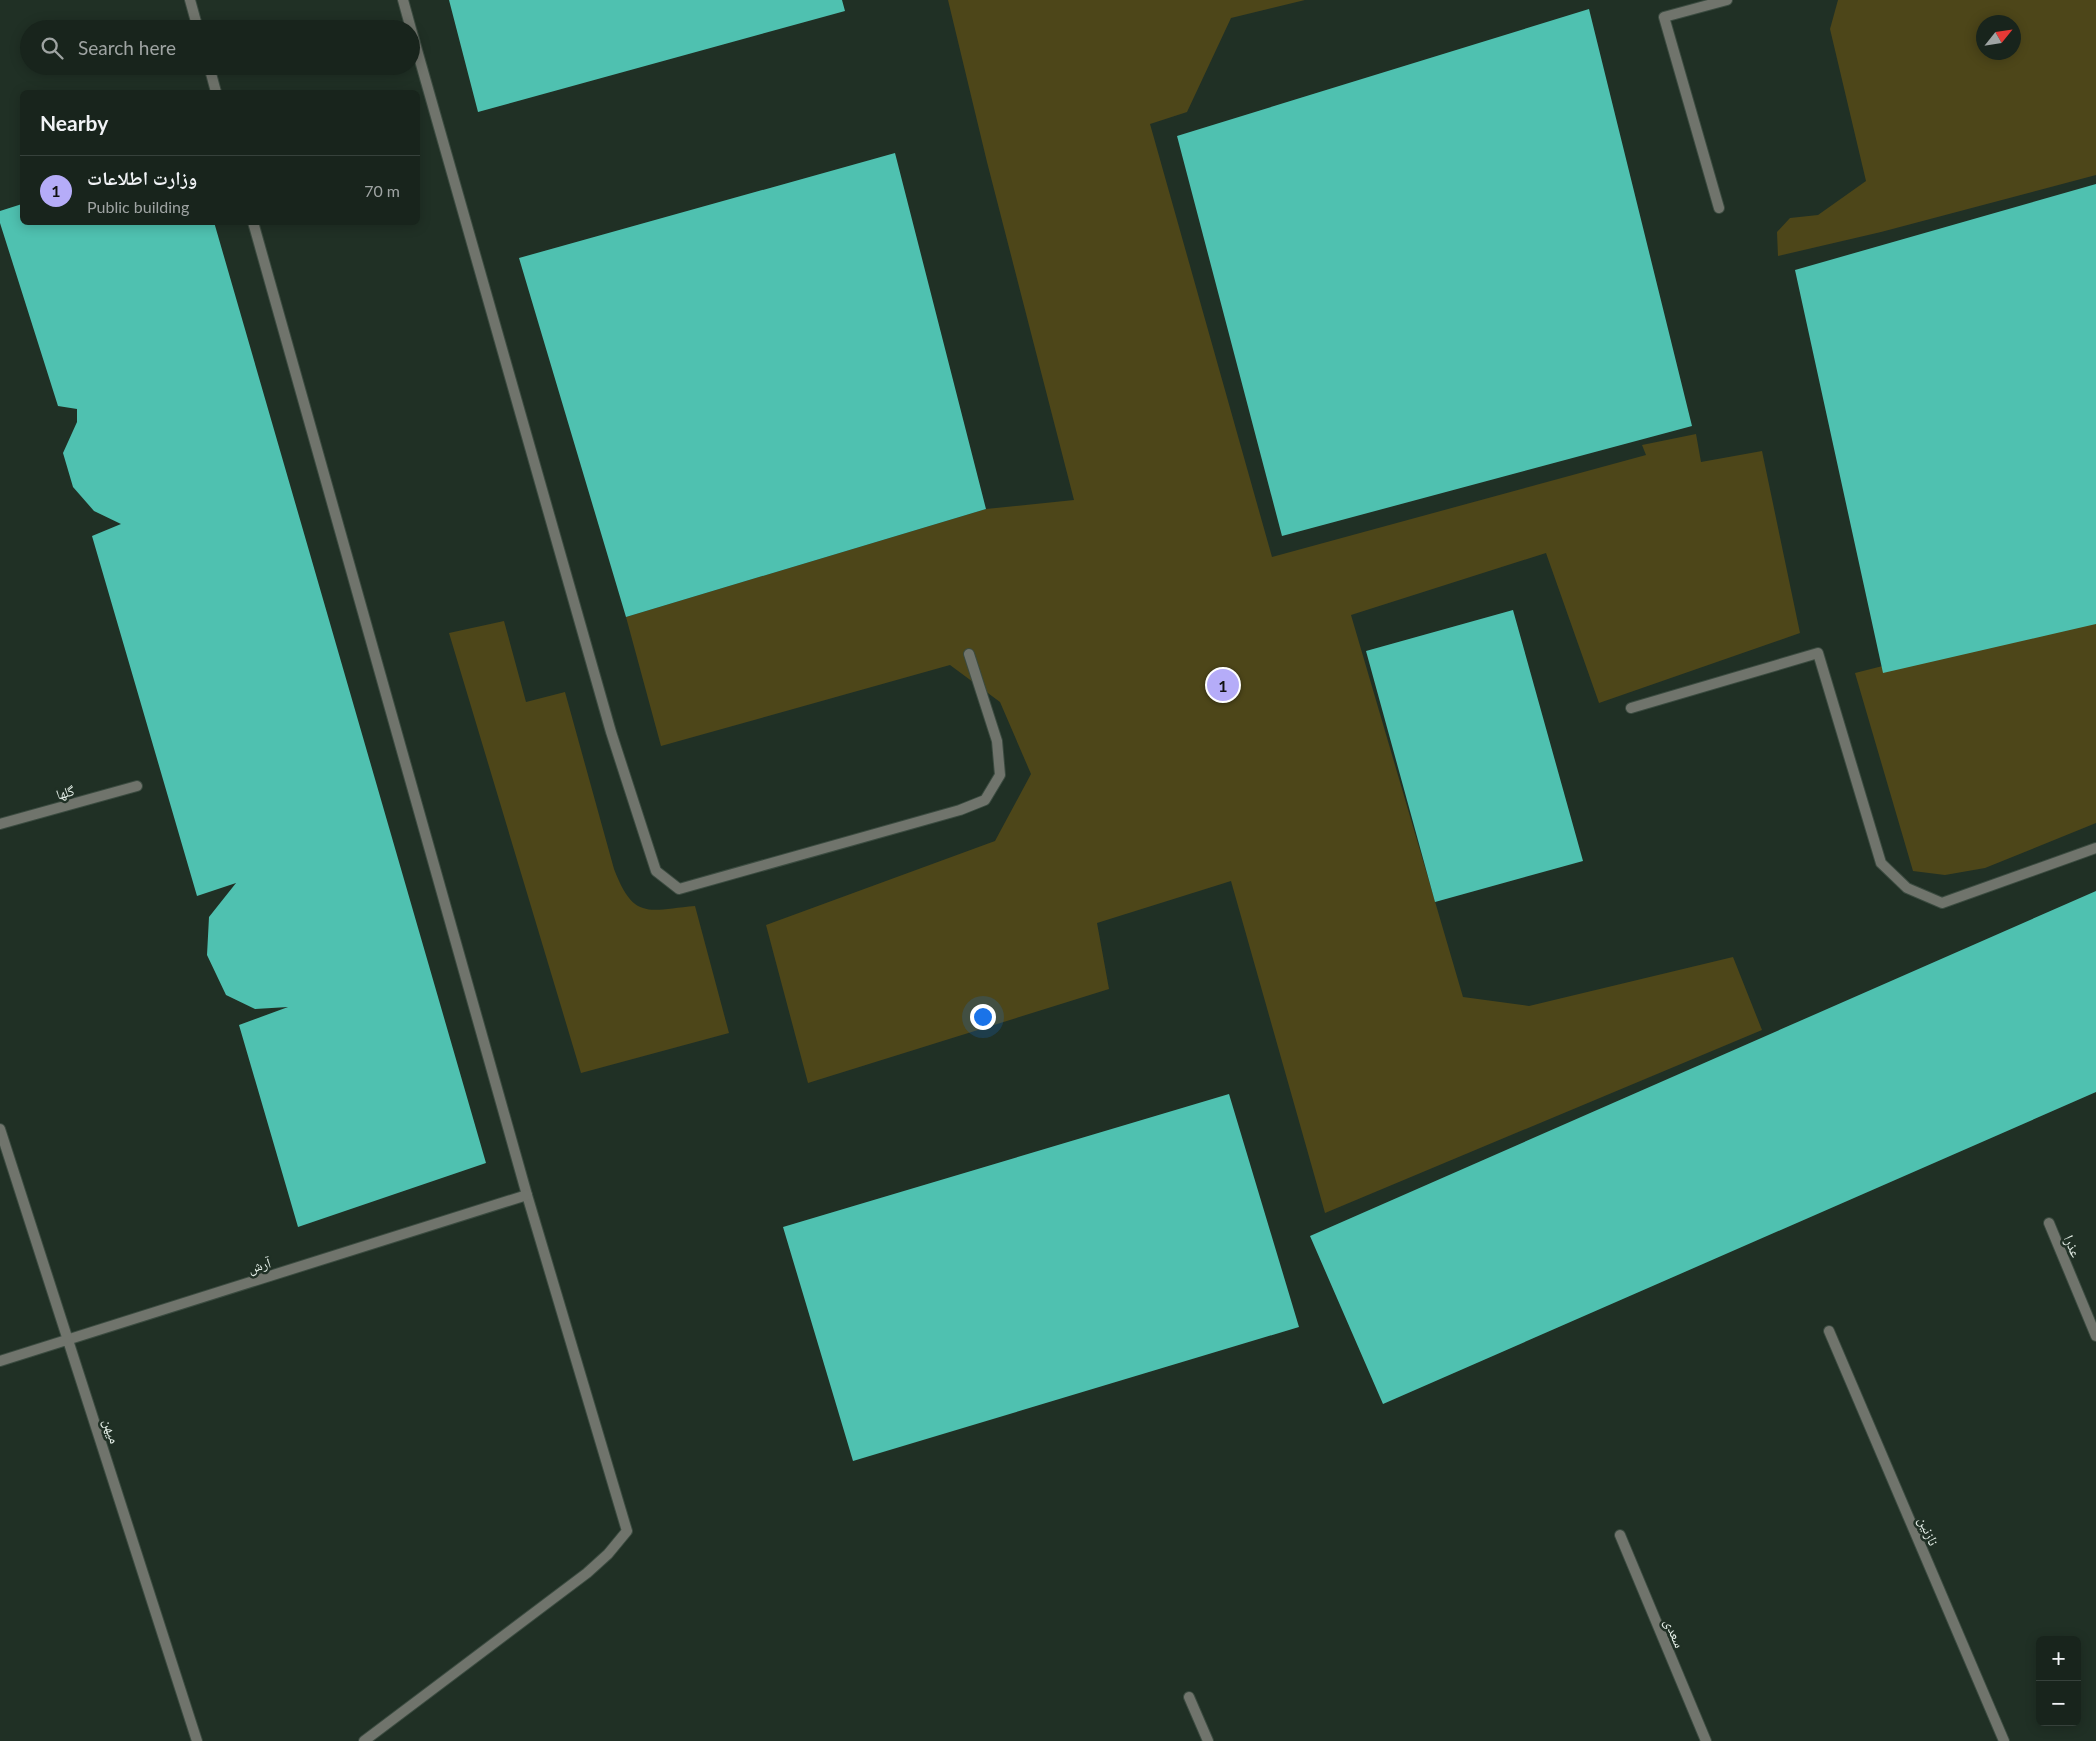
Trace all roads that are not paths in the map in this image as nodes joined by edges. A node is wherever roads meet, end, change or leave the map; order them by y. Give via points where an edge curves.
1 (190, 0) edge
2 (403, 0) edge
3 (1727, 0) edge
4 (196, 20) edge
5 (409, 20) edge
6 (420, 61) edge
7 (211, 75) edge
8 (215, 90) edge
9 (1719, 208) dead end
10 (254, 225) edge
11 (969, 654) dead end
12 (1631, 708) dead end
13 (137, 786) dead end
14 (0, 824) edge
15 (2096, 848) edge
16 (0, 1129) edge
17 (527, 1195) junction
18 (2048, 1223) dead end
19 (1829, 1331) dead end
20 (2096, 1336) edge
21 (68, 1340) junction
22 (0, 1361) edge
23 (1620, 1535) dead end
24 (1189, 1697) dead end
25 (197, 1741) edge
26 (364, 1741) edge
27 (1208, 1741) edge
28 (1706, 1741) edge
29 (2004, 1741) edge

1 - 4 street
2 - 5 street
3 - 9 street via 1664,17
6 - 11 street via 611,732 656,871 679,889 951,813 985,800 1000,775 997,741
7 - 8 street
10 - 17 street
12 - 15 street via 1818,653 1881,863 1907,888 1942,903
13 - 14 street, گلها
16 - 21 street, میهن
17 - 21 street, آرش
17 - 26 street via 627,1531 587,1573
18 - 20 street, عذرا
19 - 29 street, نازنین
21 - 22 street, آرش
21 - 25 street, میهن
23 - 28 street, سعدی
24 - 27 street

